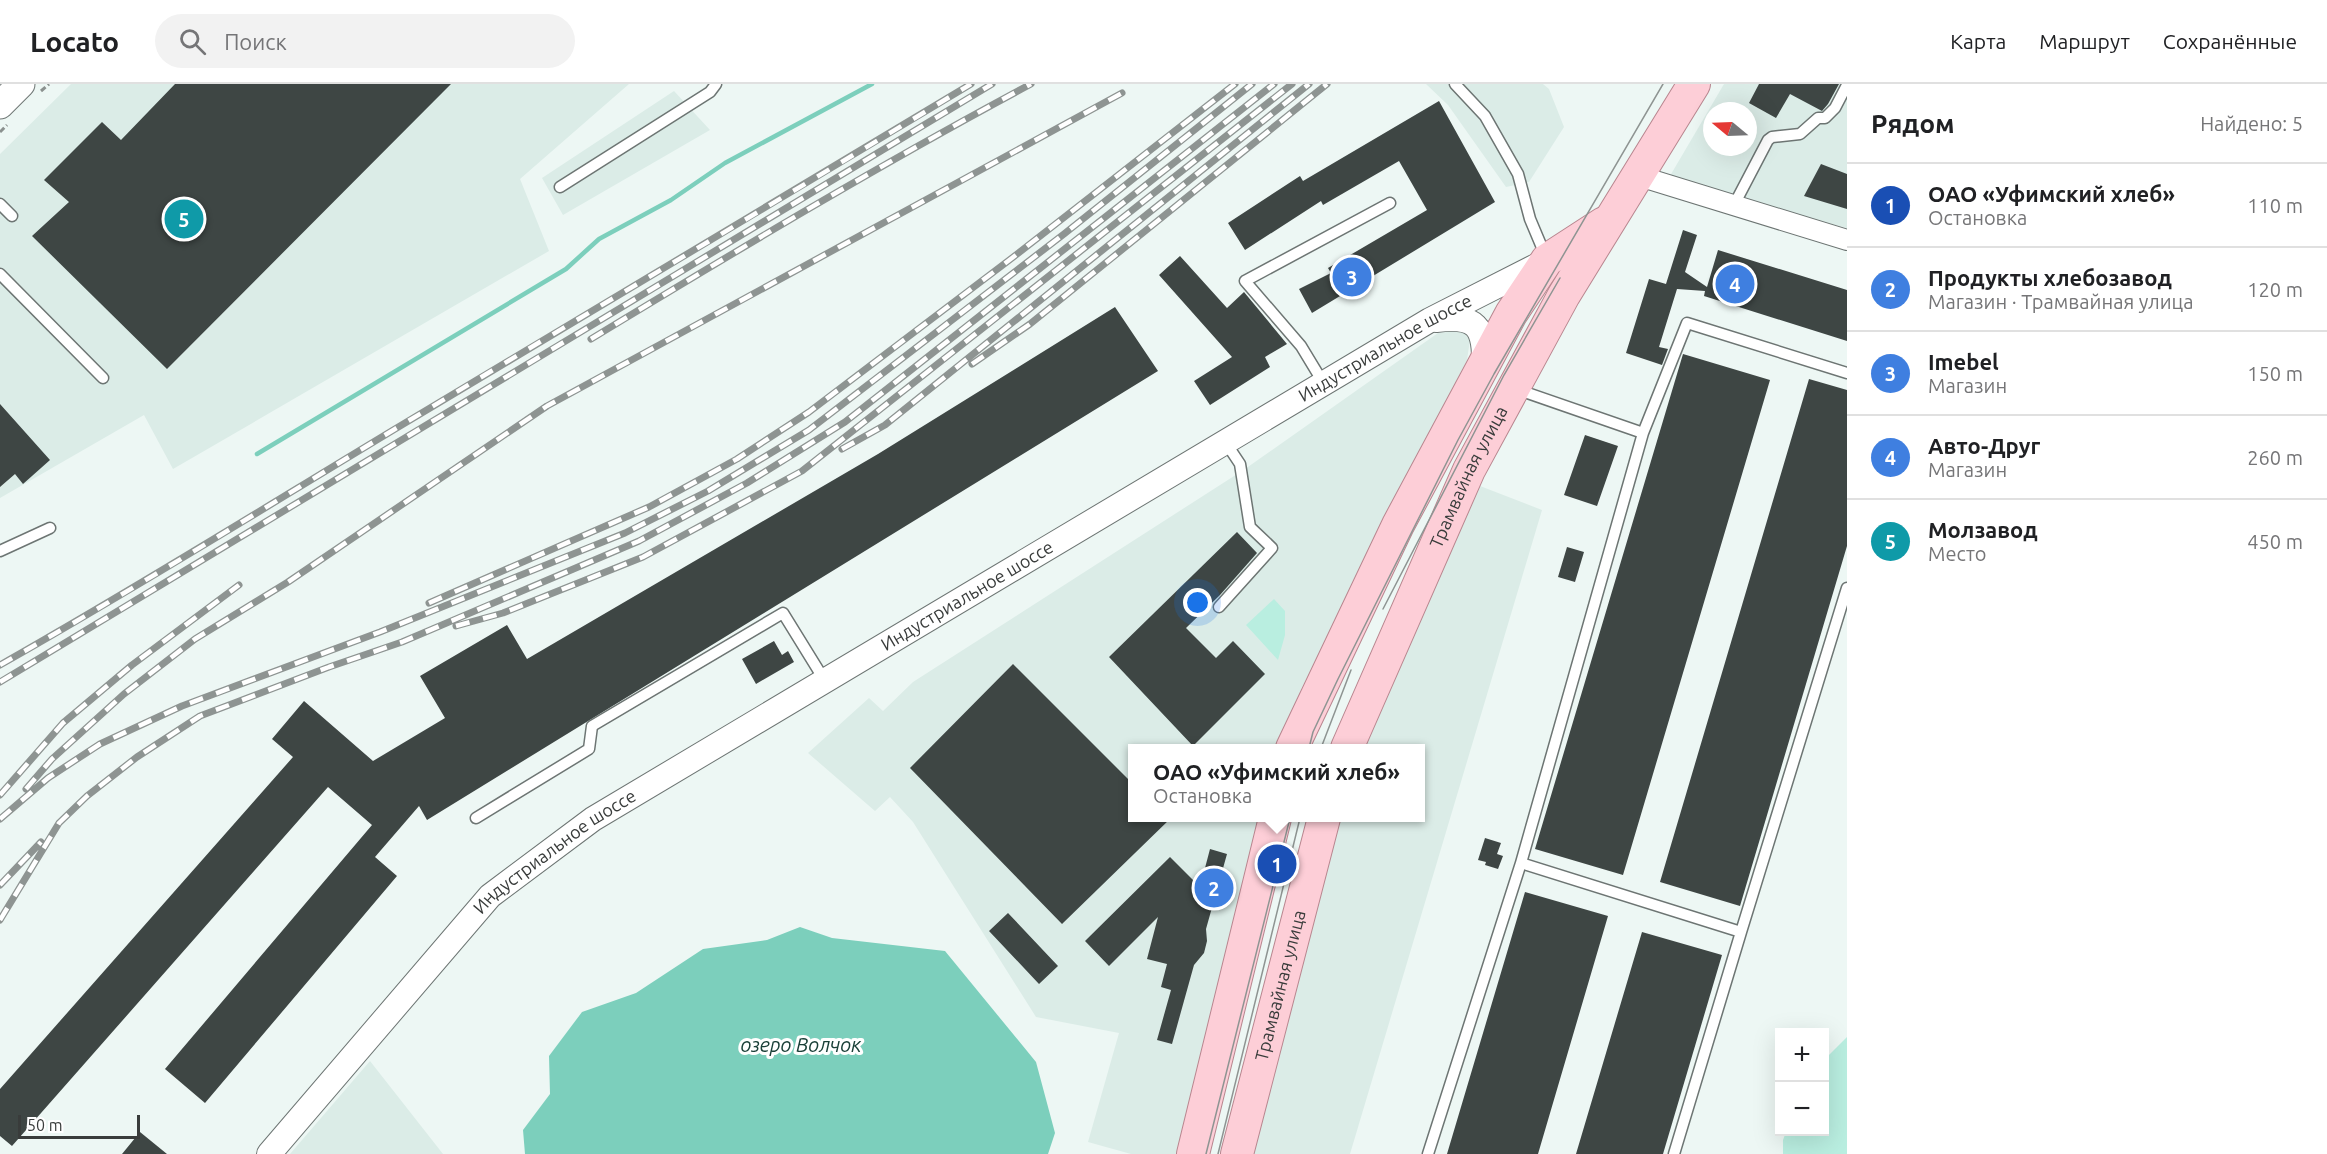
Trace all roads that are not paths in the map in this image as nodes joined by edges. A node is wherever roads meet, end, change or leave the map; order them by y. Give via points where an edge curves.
1 (9, 84) edge
2 (21, 84) edge
3 (716, 84) edge
4 (1455, 84) edge
5 (1694, 84) edge
6 (1847, 86) edge
7 (0, 93) edge
8 (0, 105) edge
9 (1639, 176) junction
10 (560, 187) dead end
11 (1390, 203) dead end
12 (0, 204) edge
13 (1734, 205) junction
14 (12, 216) dead end
15 (1612, 218) junction
16 (1847, 240) edge
17 (1547, 260) junction
18 (0, 274) edge
19 (1430, 320) junction
20 (1484, 365) junction
21 (1847, 373) edge
22 (103, 378) dead end
23 (1324, 384) junction
24 (1513, 388) junction
25 (1643, 433) junction
26 (1226, 442) junction
27 (50, 528) dead end
28 (0, 551) edge
29 (1847, 588) edge
30 (1219, 607) dead end
31 (825, 681) junction
32 (1294, 744) edge
33 (1349, 744) edge
34 (476, 818) dead end
35 (1274, 822) edge
36 (1323, 822) edge
37 (1521, 863) junction
38 (1742, 932) junction
39 (269, 1154) edge
40 (1193, 1154) edge
41 (1236, 1154) edge
42 (1428, 1154) edge
43 (1674, 1154) edge

1 - 7 main road
2 - 8 main road
3 - 10 lane via 710,92
4 - 17 lane via 1485,116 1518,174 1530,219
5 - 9 main road, Индустриальное шоссе
6 - 13 lane via 1825,118 1818,118 1800,134 1768,140
9 - 13 street
9 - 15 main road, Индустриальное шоссе
11 - 23 lane via 1245,281 1301,346
12 - 14 lane
13 - 16 street
15 - 17 main road, Индустриальное шоссе
15 - 24 main road, Трамвайная улица
17 - 19 street, Индустриальное шоссе
17 - 20 main road, Трамвайная улица via 1511,314
18 - 22 lane
19 - 20 street via 1451,318 1478,327 1485,342
19 - 23 street, Индустриальное шоссе
20 - 32 main road, Трамвайная улица via 1398,525
21 - 25 lane via 1687,323
23 - 26 street, Индустриальное шоссе
24 - 25 lane
24 - 33 main road, Трамвайная улица via 1469,471
25 - 37 lane
26 - 30 lane via 1240,464 1250,527 1272,548
26 - 31 street, Индустриальное шоссе
27 - 28 lane
29 - 38 lane
31 - 34 lane via 783,613 592,726 589,749
31 - 39 street, Индустриальное шоссе via 593,819 490,896
35 - 40 main road
36 - 41 main road, Трамвайная улица
37 - 38 lane
37 - 42 lane
38 - 43 lane

